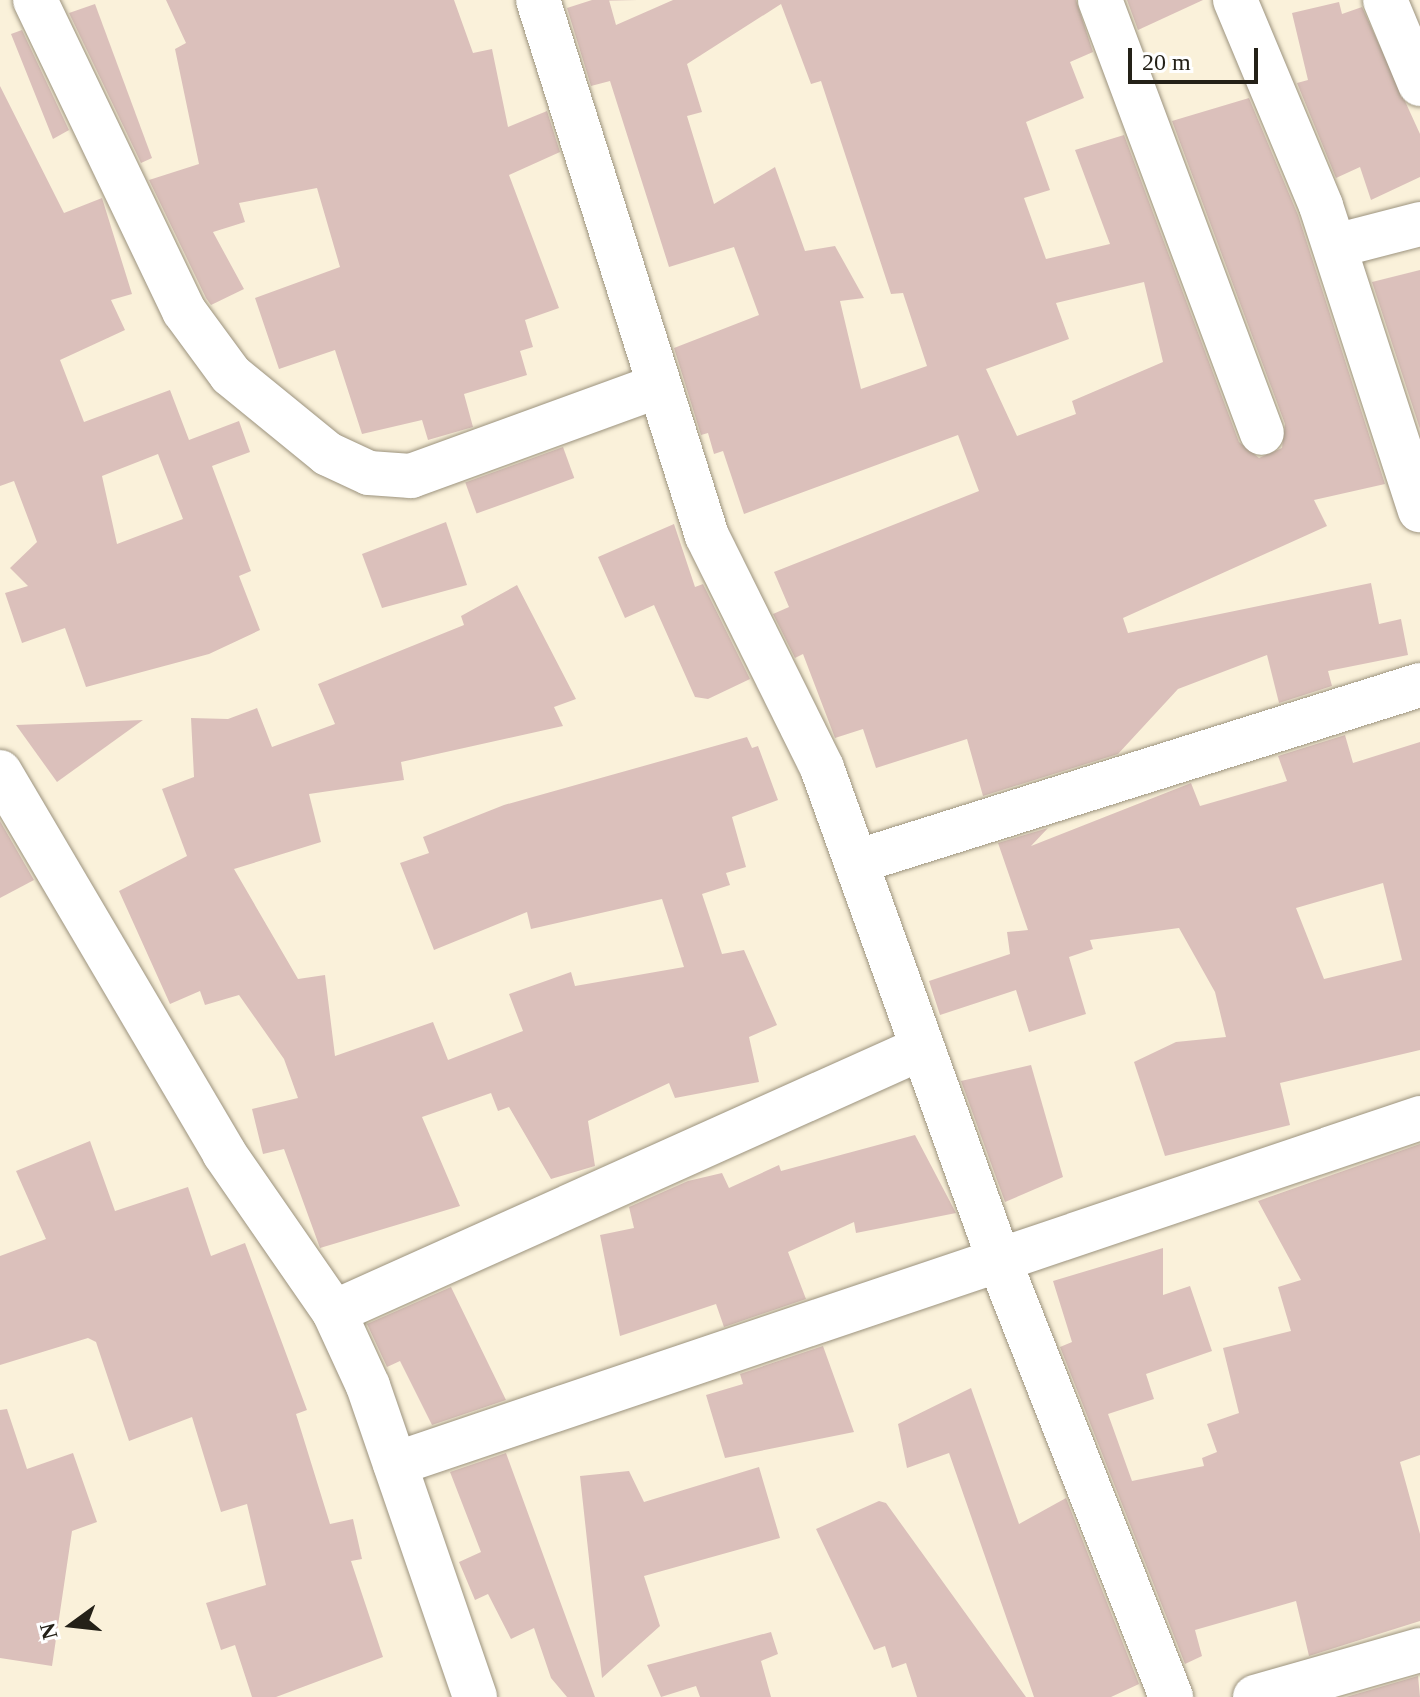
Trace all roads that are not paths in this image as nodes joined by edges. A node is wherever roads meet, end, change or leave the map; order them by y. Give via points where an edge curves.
1 (35, 0) edge
2 (538, 0) edge
3 (1100, 0) edge
4 (1235, 0) edge
5 (1385, 0) edge
6 (1420, 84) edge
7 (1420, 224) edge
8 (1335, 246) junction
9 (658, 386) junction
10 (1262, 433) dead end
11 (1420, 510) edge
12 (1420, 685) edge
13 (0, 772) edge
14 (859, 861) junction
15 (922, 1048) junction
16 (1420, 1118) edge
17 (999, 1260) junction
18 (334, 1312) junction
19 (395, 1464) junction
20 (1420, 1650) edge
21 (1272, 1695) edge
22 (475, 1697) edge
23 (1171, 1697) edge

1 - 9 street via 184,311 231,375 328,454 369,473 411,476
2 - 9 street
3 - 10 street
4 - 8 street
5 - 6 street
7 - 8 street
8 - 11 street
9 - 14 street via 736,606 807,733
12 - 14 street
13 - 18 street via 224,1153
14 - 15 street
15 - 17 street
15 - 18 street
16 - 17 street
17 - 19 street
17 - 23 street
18 - 19 street
19 - 22 street
20 - 21 street

